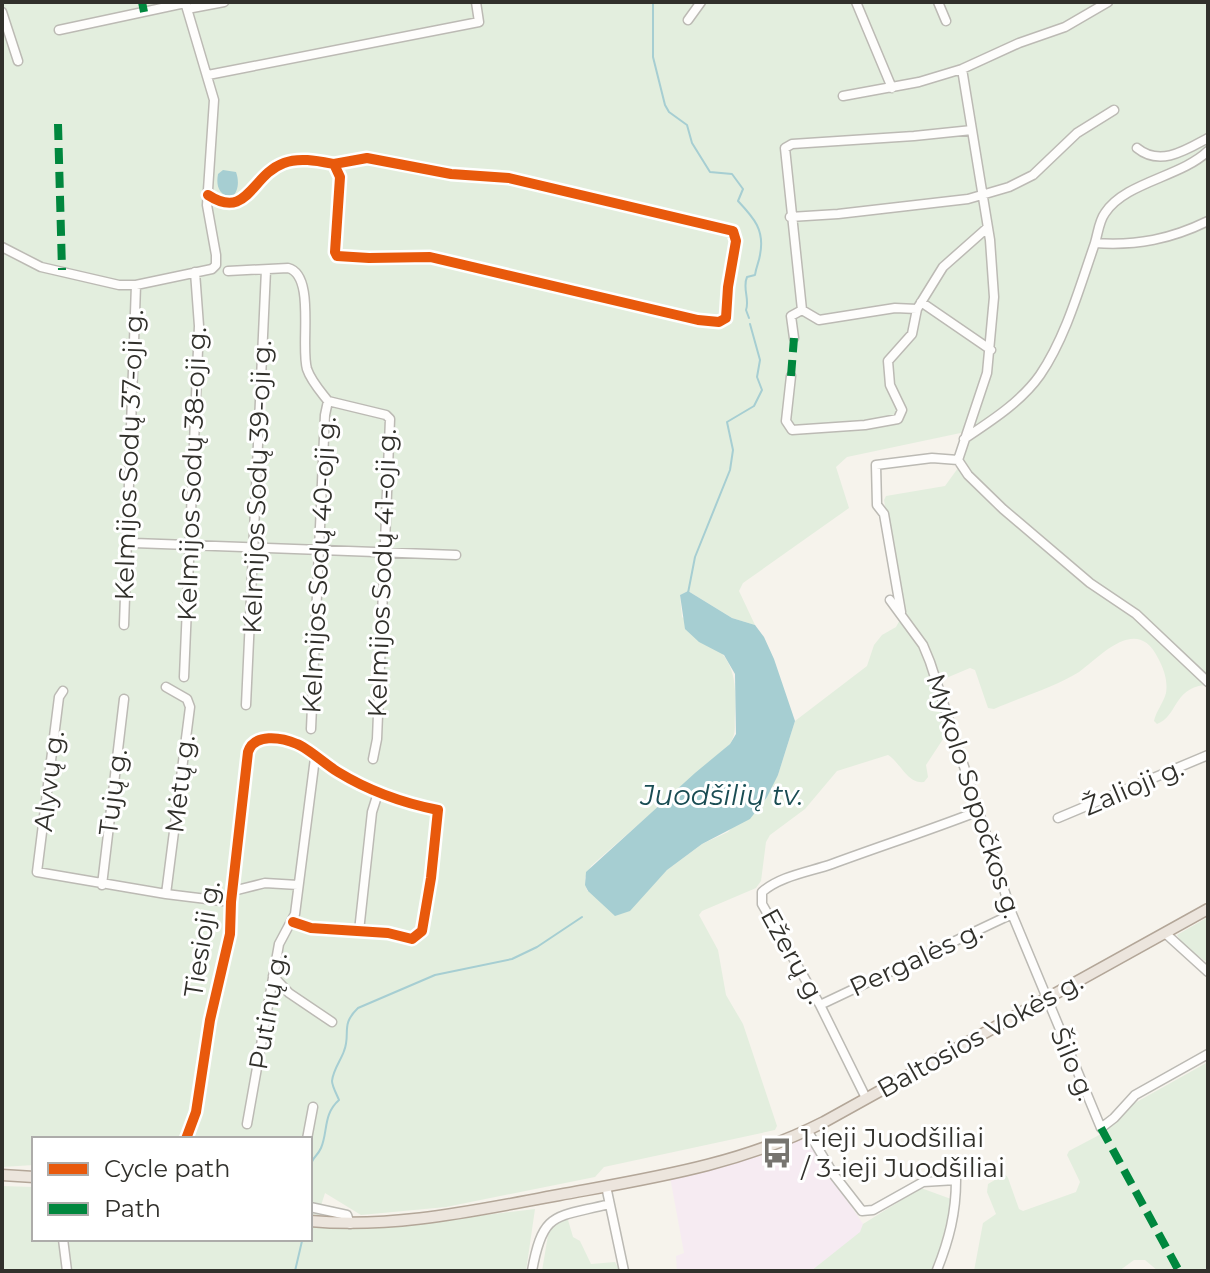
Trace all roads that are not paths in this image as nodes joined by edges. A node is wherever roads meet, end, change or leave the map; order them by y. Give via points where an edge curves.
1 (224, 2) edge
2 (476, 2) edge
3 (701, 2) edge
4 (856, 2) edge
5 (938, 2) edge
6 (1108, 2) edge
7 (186, 5) edge
8 (1091, 6) edge
9 (2, 12) edge
10 (688, 20) dead end
11 (946, 21) dead end
12 (59, 30) dead end
13 (18, 61) dead end
14 (962, 69) junction
15 (208, 75) junction
16 (892, 88) junction
17 (843, 96) dead end
18 (1114, 110) dead end
19 (972, 130) junction
20 (1208, 138) edge
21 (1137, 148) dead end
22 (1208, 151) edge
23 (334, 164) junction
24 (208, 195) junction
25 (981, 196) junction
26 (790, 217) junction
27 (1208, 221) edge
28 (987, 228) junction
29 (1095, 243) junction
30 (2, 247) edge
31 (266, 270) junction
32 (228, 271) dead end
33 (195, 272) junction
34 (136, 285) junction
35 (919, 306) junction
36 (802, 310) junction
37 (794, 338) dead end
38 (991, 350) junction
39 (791, 376) dead end
40 (328, 401) junction
41 (964, 439) junction
42 (958, 460) junction
43 (128, 540) junction
44 (189, 544) junction
45 (254, 547) junction
46 (319, 550) junction
47 (384, 552) junction
48 (456, 555) dead end
49 (890, 600) dead end
50 (902, 616) junction
51 (124, 625) dead end
52 (184, 677) dead end
53 (1208, 682) edge
54 (166, 687) dead end
55 (63, 691) dead end
56 (124, 699) dead end
57 (246, 705) dead end
58 (311, 729) dead end
59 (1208, 755) edge
60 (315, 758) junction
61 (373, 759) dead end
62 (378, 793) junction
63 (979, 811) junction
64 (1058, 818) dead end
65 (102, 885) junction
66 (298, 885) junction
67 (233, 891) junction
68 (166, 894) junction
69 (231, 902) junction
70 (1208, 909) edge
71 (1012, 914) junction
72 (293, 922) junction
73 (359, 931) junction
74 (1165, 933) junction
75 (1208, 972) edge
76 (273, 975) junction
77 (1046, 999) junction
78 (820, 1005) junction
79 (332, 1022) dead end
80 (1208, 1054) edge
81 (866, 1098) junction
82 (313, 1107) dead end
83 (247, 1124) dead end
84 (807, 1130) junction
85 (187, 1137) edge
86 (307, 1137) edge
87 (2, 1175) edge
88 (32, 1177) edge
89 (606, 1186) junction
90 (609, 1204) junction
91 (312, 1207) edge
92 (312, 1221) edge
93 (350, 1224) junction
94 (63, 1241) edge
95 (937, 1270) edge
96 (67, 1271) edge
97 (532, 1271) edge
98 (624, 1271) edge

1 - 7 street
2 - 15 street via 479,22
3 - 10 street
4 - 16 street
5 - 11 street
6 - 8 street
7 - 12 street
7 - 15 street
8 - 14 street via 1065,27
9 - 13 street
14 - 16 street
14 - 19 street
15 - 24 street via 214,100
16 - 17 street
18 - 25 street via 1077,133 1033,175
19 - 25 street
19 - 26 street via 788,145 784,151
20 - 21 street via 1178,154 1148,156
22 - 29 street via 1112,205
23 - 23 street via 367,158 451,174 509,178 729,229 737,236 726,318 698,320 430,257 337,256 340,177
23 - 24 street via 283,163 232,204
24 - 33 street via 216,265
25 - 26 street
25 - 28 street
26 - 36 street
27 - 29 street via 1160,240
28 - 35 street via 943,267
28 - 38 street via 994,297
29 - 41 street via 1070,315 1039,376 1001,415
30 - 34 street via 41,267
31 - 32 street
31 - 40 street via 292,268 300,276 306,363
31 - 45 street, Kelmijos Sodų 39-oji g.
33 - 34 street
33 - 44 street, Kelmijos Sodų 38-oji g. via 199,326
34 - 43 street, Kelmijos Sodų 37-oji g.
35 - 36 street via 823,320
35 - 38 street
35 - 39 street via 912,334 888,361 890,385 902,410 898,419 792,430 786,421
36 - 37 street via 791,316
38 - 41 street
40 - 46 street, Kelmijos Sodų 40-oji g.
40 - 47 street, Kelmijos Sodų 41-oji g. via 390,419
41 - 42 street
42 - 50 street via 876,465 877,505 884,514
42 - 53 street via 1003,509 1090,583 1136,614
43 - 44 street
43 - 51 street, Kelmijos Sodų 37-oji g.
44 - 45 street
44 - 52 street, Kelmijos Sodų 38-oji g.
45 - 46 street
45 - 57 street, Kelmijos Sodų 39-oji g.
46 - 47 street
46 - 58 street, Kelmijos Sodų 40-oji g.
47 - 48 street
47 - 61 street, Kelmijos Sodų 41-oji g.
49 - 50 street, Mykolo Sopočkos g.
50 - 63 street, Mykolo Sopočkos g. via 930,662
54 - 68 street, Mėtų g. via 187,699 190,707
55 - 65 street, Alyvų g. via 37,872
56 - 65 street, Tujų g.
59 - 64 street, Žalioji g.
60 - 62 street
60 - 66 street, Putinų g.
60 - 67 street, Tiesioji g. via 286,741 262,738 250,745
62 - 73 street
62 - 73 street via 438,810 431,878 420,934 412,939
63 - 71 street, Mykolo Sopočkos g.
63 - 78 street, Ežerų g. via 762,892 762,904
65 - 68 street
66 - 67 street via 265,883
66 - 72 street, Putinų g.
67 - 69 street, Tiesioji g.
68 - 69 street
69 - 85 street, Tiesioji g. via 227,950
70 - 74 main road, Baltosios Vokės g.
71 - 77 street, Mykolo Sopočkos g.
71 - 78 street, Pergalės g.
72 - 73 street
72 - 76 street, Putinų g. via 279,944
74 - 75 street
74 - 77 main road, Baltosios Vokės g.
76 - 79 street via 289,993
76 - 83 street, Putinų g.
77 - 80 street, Šilo g. via 1101,1128 1135,1095
77 - 81 main road, Baltosios Vokės g.
78 - 81 street, Ežerų g.
81 - 84 main road, Baltosios Vokės g.
82 - 86 street
84 - 89 main road, Baltosios Vokės g. via 743,1157
84 - 95 street via 862,1211 923,1182 956,1180 950,1237
87 - 88 main road
89 - 90 street
89 - 93 main road, Baltosios Vokės g. via 474,1211
90 - 97 street via 549,1223 539,1236
90 - 98 street
91 - 93 street via 347,1215
92 - 93 main road, Baltosios Vokės g.
94 - 96 street

